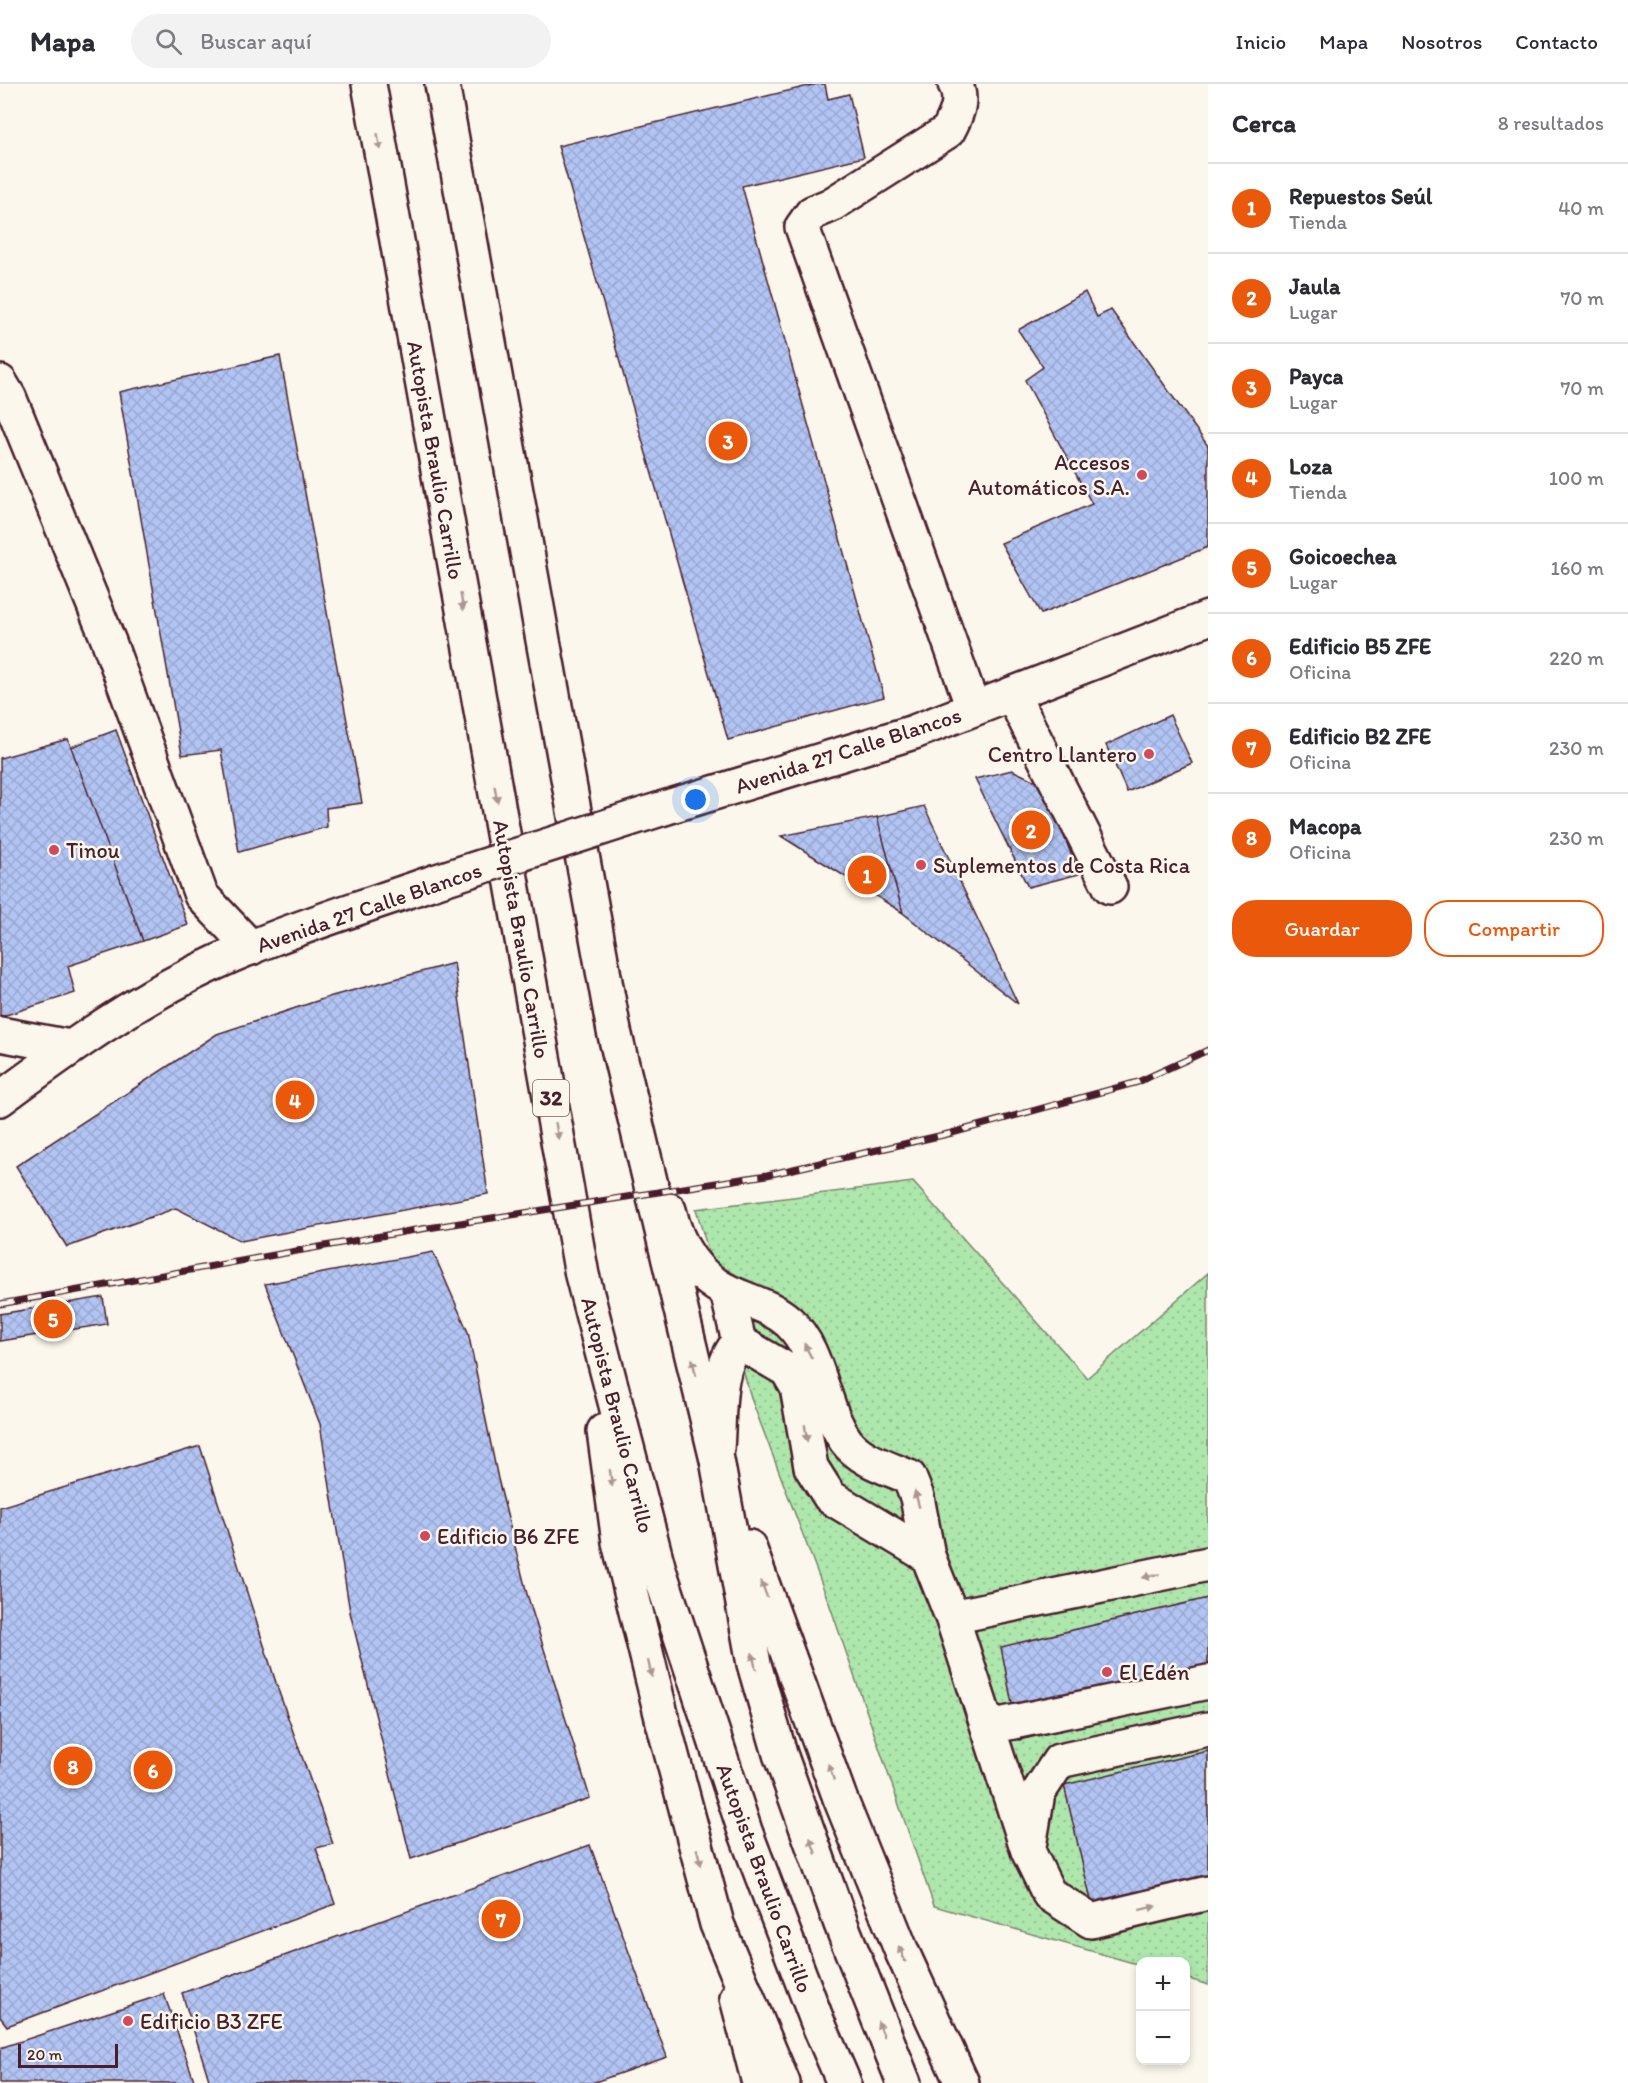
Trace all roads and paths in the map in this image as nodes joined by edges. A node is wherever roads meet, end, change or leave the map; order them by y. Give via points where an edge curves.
1 (369, 84) edge
2 (442, 84) edge
3 (955, 84) edge
4 (0, 382) edge
5 (1208, 618) edge
6 (1012, 694) junction
7 (973, 708) junction
8 (1110, 887) dead end
9 (251, 948) junction
10 (614, 1031) junction
11 (0, 1034) edge
12 (70, 1047) junction
13 (0, 1099) edge
14 (582, 1275) junction
15 (727, 1291) junction
16 (739, 1342) junction
17 (717, 1460) junction
18 (928, 1556) junction
19 (1208, 1564) edge
20 (952, 1617) junction
21 (1208, 1682) edge
22 (989, 1727) junction
23 (1208, 1729) edge
24 (1028, 1851) junction
25 (1208, 1893) edge
26 (717, 1924) junction
27 (759, 2083) edge
28 (783, 2083) edge
29 (844, 2083) edge
30 (904, 2083) edge
31 (962, 2083) edge

1 -> 14 main road, Autopista Braulio Carrillo / 32
2 - 10 main road
3 - 7 main road via 958,113 948,131 812,213 802,227
4 - 9 main road via 109,642 201,895
5 - 6 main road, Avenida 27 Calle Blancos
6 - 7 main road, Avenida 27 Calle Blancos
6 - 8 main road
7 - 9 main road, Avenida 27 Calle Blancos, bridge via 914,732 434,882
9 - 12 main road, Avenida 27 Calle Blancos via 171,985
10 - 15 main road via 637,1076 674,1232 697,1269
17 -> 10 main road
11 - 12 main road
12 - 13 main road, Avenida 27 Calle Blancos
14 -> 26 main road via 620,1542
14 - 29 main road, Autopista Braulio Carrillo / 32 via 658,1570 745,1831
15 - 16 main road
18 -> 15 main road via 917,1497 909,1477 871,1461 847,1442 825,1401 809,1350 791,1323 755,1301
16 - 17 main road via 728,1353 723,1378
16 -> 18 main road via 787,1370 799,1396 811,1467 830,1497
30 -> 17 main road via 780,1755 754,1664
31 -> 17 main road via 902,1952 840,1798
18 - 20 main road
19 -> 20 main road
20 - 22 main road
21 - 22 main road
22 - 24 main road
23 - 24 main road via 1059,1761 1038,1793
24 -> 25 main road via 1049,1894 1091,1921
26 - 27 main road
26 - 28 main road

